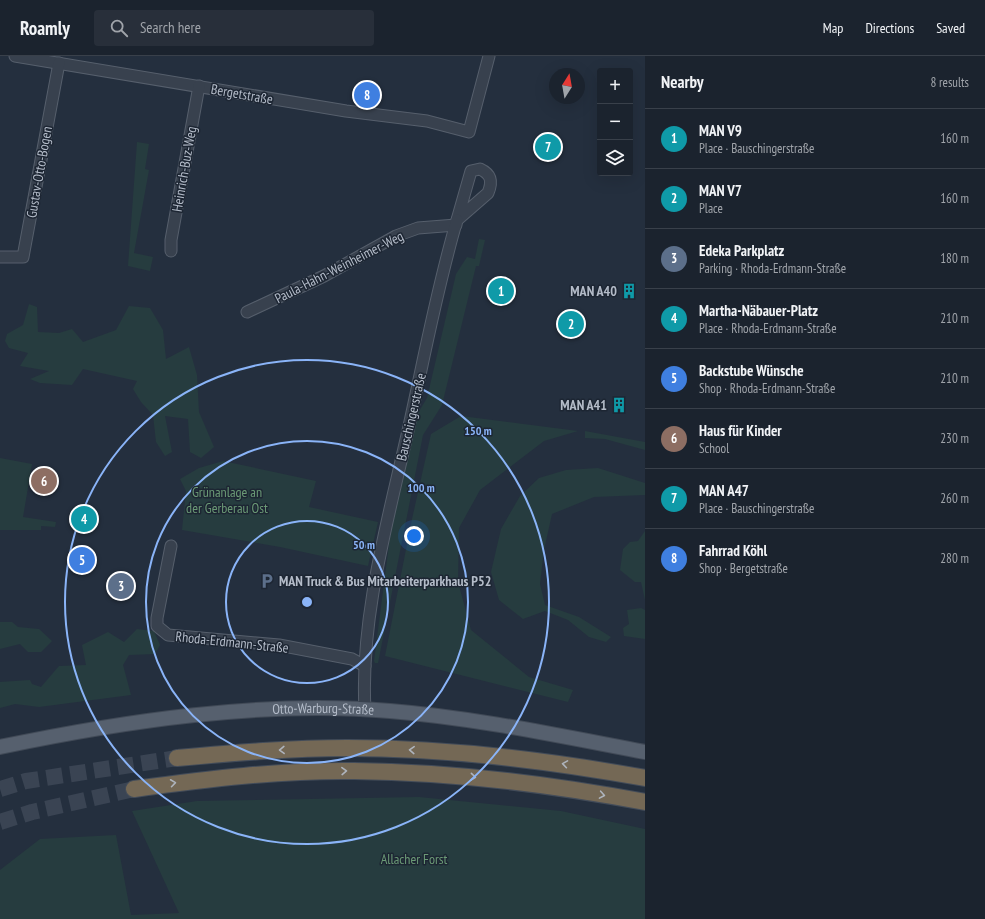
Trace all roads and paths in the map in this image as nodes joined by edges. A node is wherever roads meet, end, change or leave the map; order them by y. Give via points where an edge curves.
1 (14, 56) edge
2 (489, 56) edge
3 (59, 63) junction
4 (199, 86) junction
5 (456, 223) joint
6 (171, 251) dead end
7 (0, 257) edge
8 (247, 312) dead end
9 (171, 546) dead end
10 (365, 666) junction
11 (365, 710) junction
12 (0, 747) edge
13 (645, 752) edge
14 (178, 758) tunnel mouth
15 (645, 778) edge
16 (134, 789) tunnel mouth
17 (645, 802) edge

1 - 3 street, Bergetstraße
2 - 4 street, Bergetstraße via 469,132 427,121 346,111
3 - 4 street, Bergetstraße
3 - 7 street, Gustav-Otto-Bogen via 23,257
4 - 6 street, Heinrich-Buz-Weg via 170,244
5 - 8 street, Paula-Hahn-Weinheimer-Weg via 418,228 396,236 324,276
5 - 10 street, Bauschingerstraße via 387,522 373,600
9 - 10 street, Rhoda-Erdmann-Straße via 156,618 157,626 168,635 279,645 352,659
10 - 11 street, Bauschingerstraße
11 - 12 main road, Otto-Warburg-Straße via 300,708 221,714 144,722
11 - 13 main road, Otto-Warburg-Straße via 438,716 507,726
15 -> 14 highway via 504,756 398,749 254,751
16 -> 17 highway via 200,780 353,771 456,775 540,784

